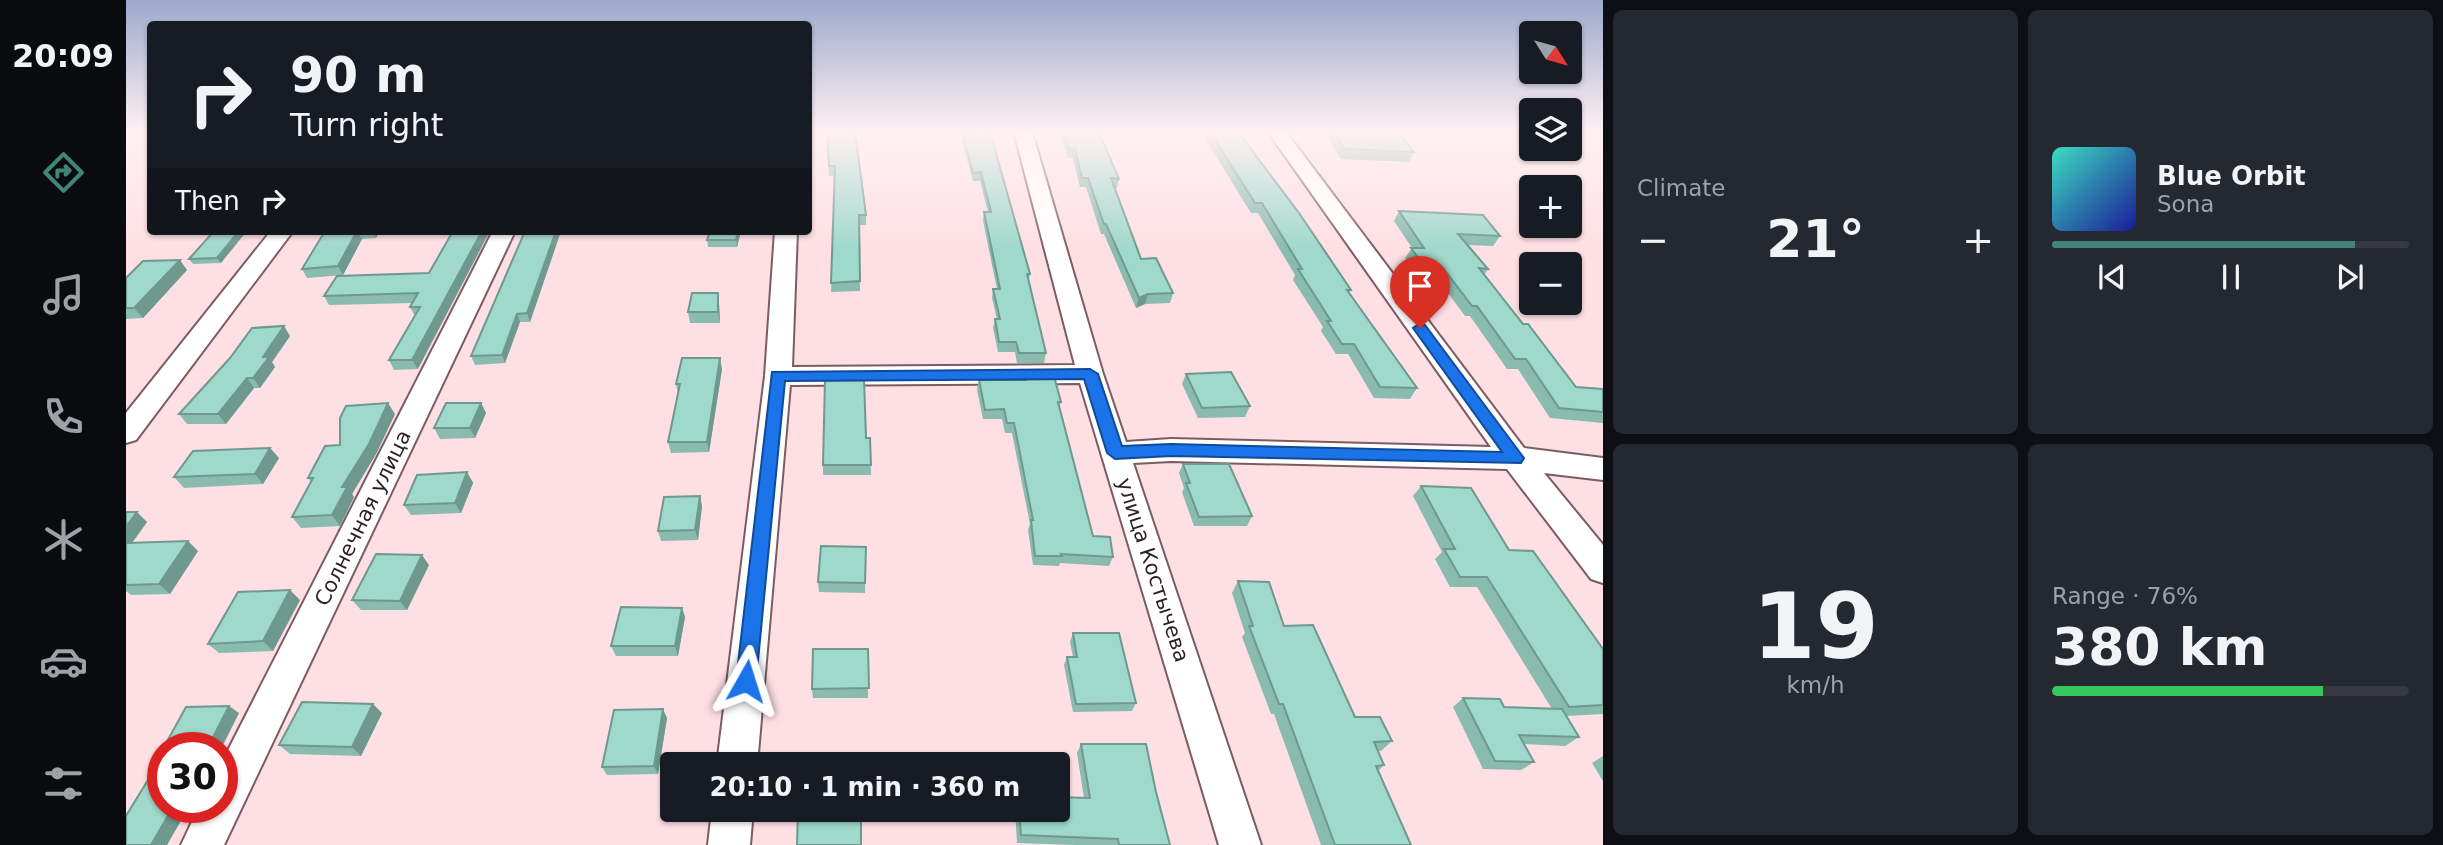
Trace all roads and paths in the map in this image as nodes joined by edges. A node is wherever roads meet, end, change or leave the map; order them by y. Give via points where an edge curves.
1 (1034, 171) edge
2 (1306, 171) edge
3 (279, 235) edge
4 (502, 235) edge
5 (786, 235) edge
6 (1090, 374) junction
7 (778, 376) junction
8 (126, 433) edge
9 (1115, 453) junction
10 (1515, 458) junction
11 (1603, 468) edge
12 (1603, 569) edge
13 (738, 752) edge
14 (238, 773) edge
15 (732, 822) edge
16 (213, 823) edge
17 (202, 845) edge
18 (729, 845) edge
19 (1240, 845) edge

1 - 6 street, улица Костычева
2 - 10 street
3 - 8 street
4 - 14 street, Солнечная улица
5 - 7 street
6 - 7 street
6 - 9 street, улица Костычева
7 - 13 street
9 - 10 street via 1171,450
9 - 19 street, улица Костычева
10 - 11 street
10 - 12 street
15 - 18 street
16 - 17 street, Солнечная улица

